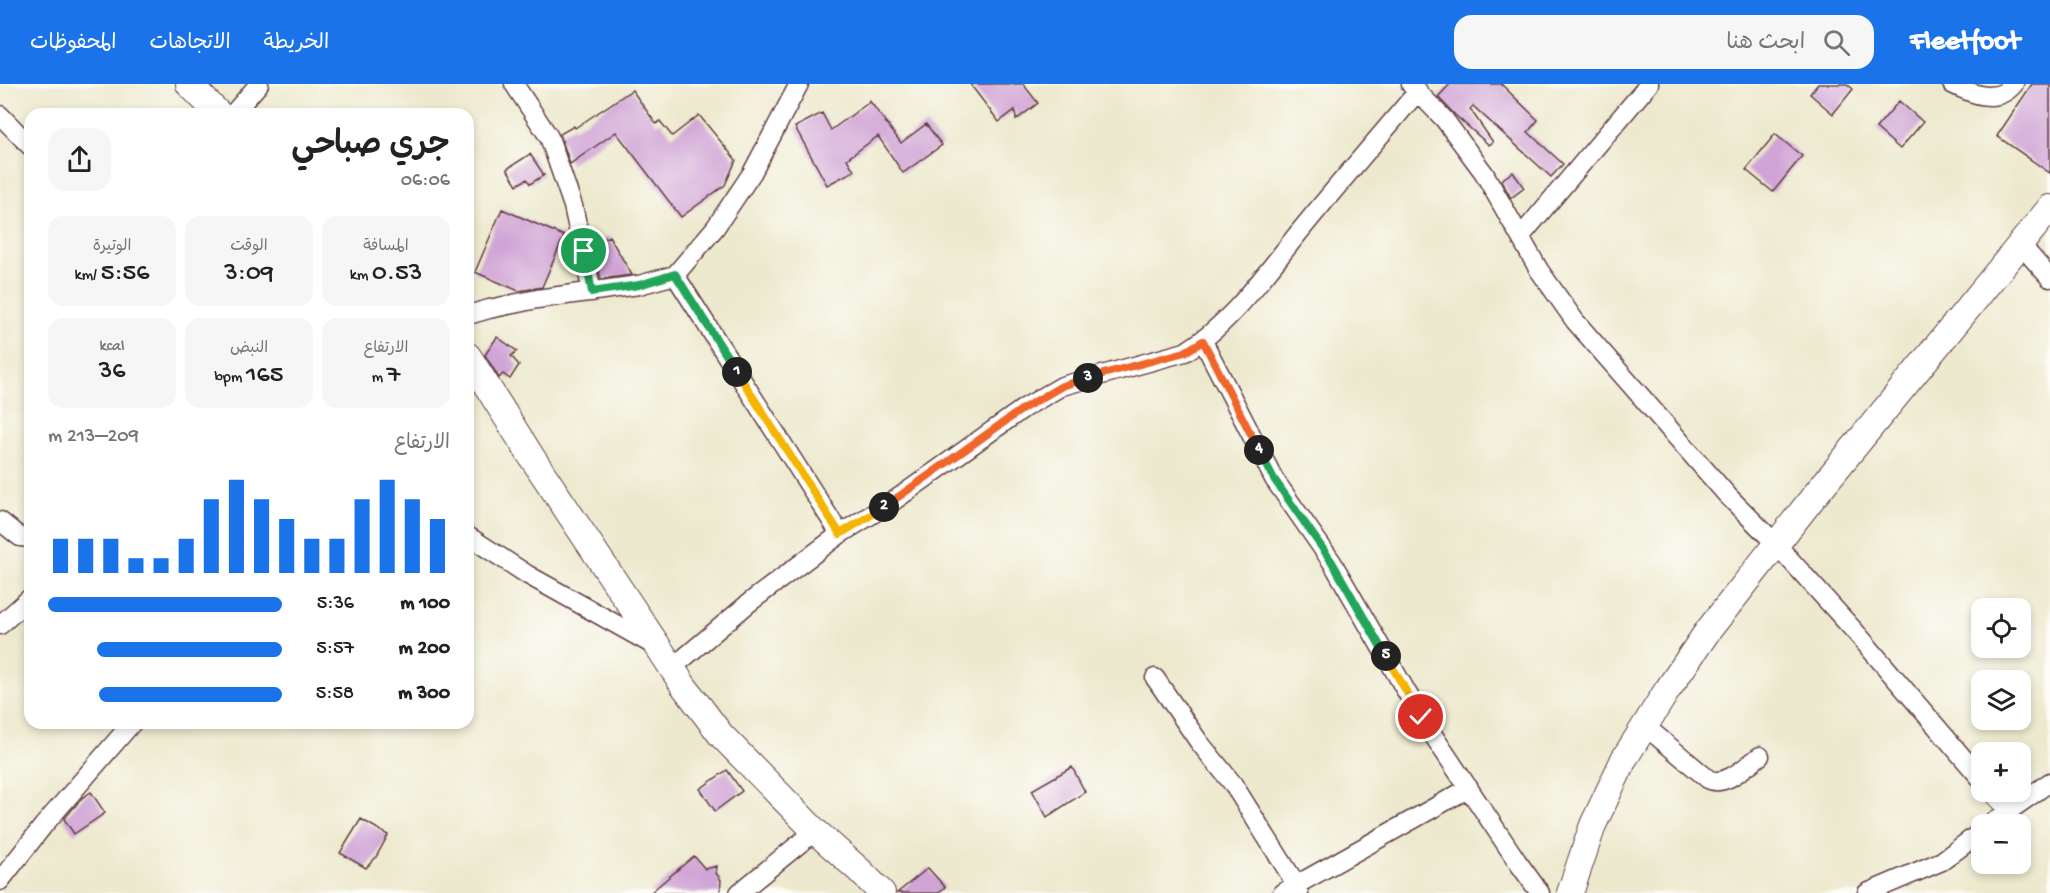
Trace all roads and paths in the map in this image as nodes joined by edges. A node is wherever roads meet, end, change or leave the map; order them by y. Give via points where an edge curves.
1 (189, 84) edge
2 (259, 84) edge
3 (514, 84) edge
4 (799, 84) edge
5 (1649, 84) edge
6 (1952, 84) edge
7 (2013, 84) edge
8 (1414, 88) edge
9 (213, 108) edge
10 (238, 108) edge
11 (0, 115) edge
12 (24, 140) edge
13 (2050, 208) edge
14 (1521, 236) junction
15 (2020, 244) junction
16 (675, 274) junction
17 (2050, 278) edge
18 (592, 292) junction
19 (474, 313) edge
20 (1203, 341) junction
21 (474, 366) edge
22 (0, 521) edge
23 (840, 534) junction
24 (24, 537) edge
25 (474, 540) edge
26 (1776, 544) junction
27 (24, 603) edge
28 (0, 625) edge
29 (665, 658) junction
30 (1155, 678) dead end
31 (1645, 726) junction
32 (127, 729) edge
33 (1760, 756) dead end
34 (1971, 767) edge
35 (2050, 782) edge
36 (1469, 788) junction
37 (2001, 802) edge
38 (2008, 810) junction
39 (2003, 814) edge
40 (815, 831) junction
41 (1971, 839) edge
42 (0, 881) edge
43 (1292, 890) edge
44 (739, 893) edge
45 (882, 893) edge
46 (1540, 893) edge
47 (1570, 893) edge
48 (1867, 893) edge

1 - 9 street
2 - 10 street
3 - 18 street via 549,137 573,206
4 - 16 street via 752,173 715,228
5 - 14 street
6 - 7 street via 1992,97
8 - 14 street via 1444,119 1484,173
8 - 20 street via 1251,290
11 - 12 street
13 - 15 street
14 - 26 street via 1539,270 1575,321 1728,496
15 - 17 street
15 - 26 street
16 - 18 street via 639,285
16 - 23 street
18 - 19 street
20 - 23 street via 1185,352 1062,386
20 - 36 street via 1274,479 1332,562 1421,717
21 - 29 street
22 - 24 street
23 - 29 street via 750,602
25 - 29 street
26 - 31 street via 1707,633
26 - 34 street
27 - 28 street
29 - 40 street via 722,735
30 - 43 street via 1233,784
31 - 33 street via 1714,782 1723,781
31 - 47 street via 1624,759 1593,825
32 - 42 street
35 - 38 street
36 - 43 street
36 - 46 street
37 - 38 street
38 - 39 street
40 - 44 street
40 - 45 street
41 - 48 street via 1942,861

